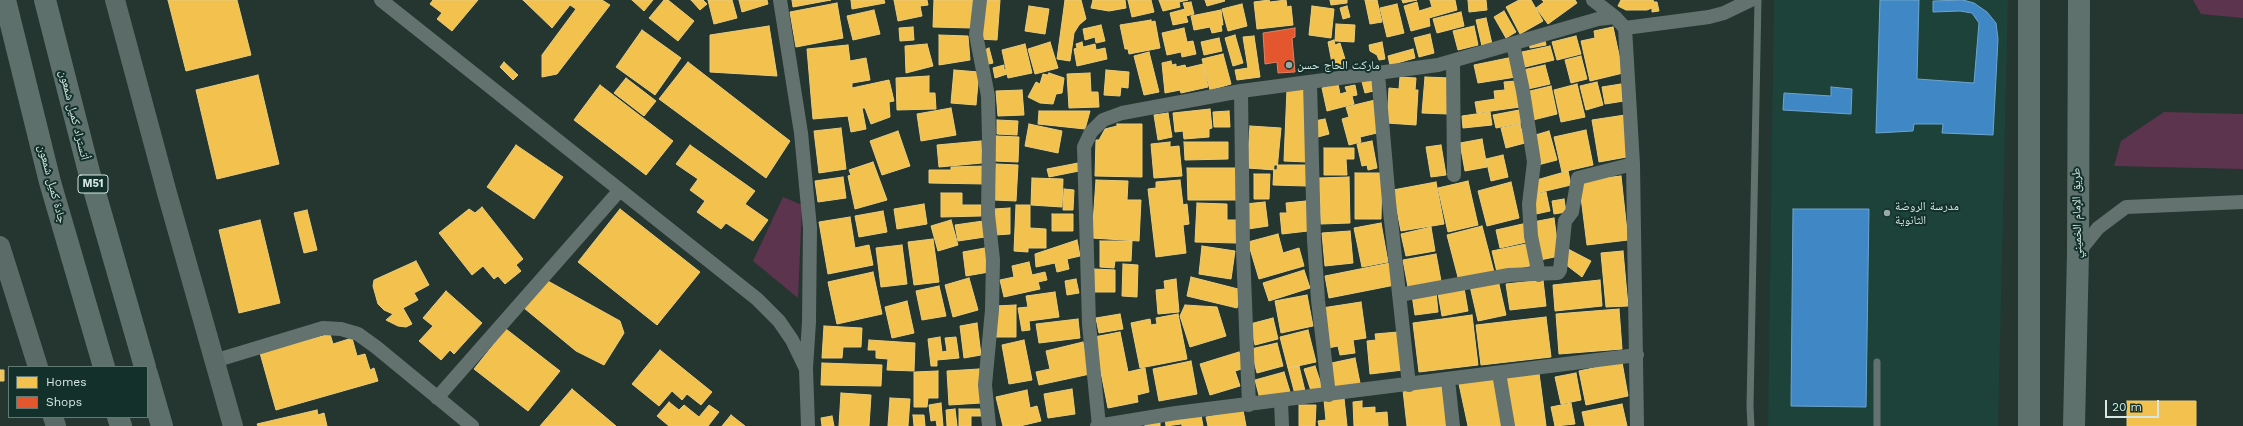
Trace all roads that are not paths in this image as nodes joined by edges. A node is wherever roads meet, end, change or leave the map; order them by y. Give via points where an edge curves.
1 (5, 0) edge
2 (46, 0) edge
3 (115, 0) edge
4 (381, 0) edge
5 (780, 0) edge
6 (980, 0) edge
7 (1593, 0) edge
8 (1751, 0) edge
9 (1758, 0) edge
10 (2029, 0) edge
11 (2078, 0) edge
12 (1615, 16) junction
13 (1625, 28) junction
14 (1513, 44) junction
15 (1453, 61) junction
16 (1378, 74) junction
17 (1310, 82) junction
18 (1241, 91) junction
19 (1633, 164) junction
20 (1454, 175) dead end
21 (620, 190) junction
22 (2243, 202) edge
23 (0, 246) edge
24 (2078, 253) junction
25 (1539, 275) junction
26 (1399, 295) junction
27 (1637, 355) junction
28 (2030, 356) junction
29 (214, 361) junction
30 (1877, 362) dead end
31 (38, 366) edge
32 (104, 366) edge
33 (145, 366) edge
34 (806, 369) junction
35 (1499, 373) junction
36 (148, 377) edge
37 (1448, 380) junction
38 (1409, 385) junction
39 (1329, 395) junction
40 (437, 398) junction
41 (1281, 401) junction
42 (1250, 405) junction
43 (162, 426) edge
44 (233, 426) edge
45 (472, 426) edge
46 (808, 426) edge
47 (989, 426) edge
48 (1098, 426) edge
49 (1282, 426) edge
50 (1453, 426) edge
51 (1508, 426) edge
52 (1637, 426) edge
53 (1751, 426) edge
54 (1877, 426) edge
55 (2029, 426) edge
56 (2042, 426) edge
57 (2074, 426) edge

1 - 32 highway, جادة كميل شمعون via 50,182
2 - 33 highway, أتستراد كميل شمعون / M51 via 89,172
3 - 29 main road
4 - 21 street
5 - 34 street via 801,133 810,228
6 - 47 street via 976,35 988,96 988,214 993,260 992,310 985,385
7 - 12 street
8 - 13 street via 1709,17
9 - 53 lane
10 - 28 highway
11 - 24 highway, طريق الإمام الخميني
12 - 13 street
12 - 14 street
13 - 19 street
14 - 15 street
14 - 25 street via 1534,162 1529,204 1531,236
15 - 16 street
15 - 20 street
16 - 17 street
16 - 26 street
17 - 18 street
17 - 39 street via 1318,300
18 - 42 street via 1243,250
18 - 48 street via 1122,113 1103,120 1091,132 1086,142 1084,147 1089,324
19 - 25 street via 1578,178 1572,212 1564,226 1560,270 1558,273
19 - 27 street
21 - 34 street via 757,299 779,321 792,340
21 - 40 street
22 - 24 street via 2126,207 2098,228
23 - 31 main road
24 - 57 highway, طريق الإمام الخميني
25 - 26 street via 1508,275
26 - 38 street
27 - 35 street
27 - 52 street
28 - 55 highway
28 - 56 highway
29 - 40 street via 323,328 341,329 358,334 376,346
29 - 44 main road
30 - 54 lane
34 - 46 street
35 - 37 street
35 - 51 street
36 - 43 highway
37 - 38 street
37 - 50 street
38 - 39 street
39 - 41 street
40 - 45 street
41 - 42 street
41 - 49 street
42 - 48 street

